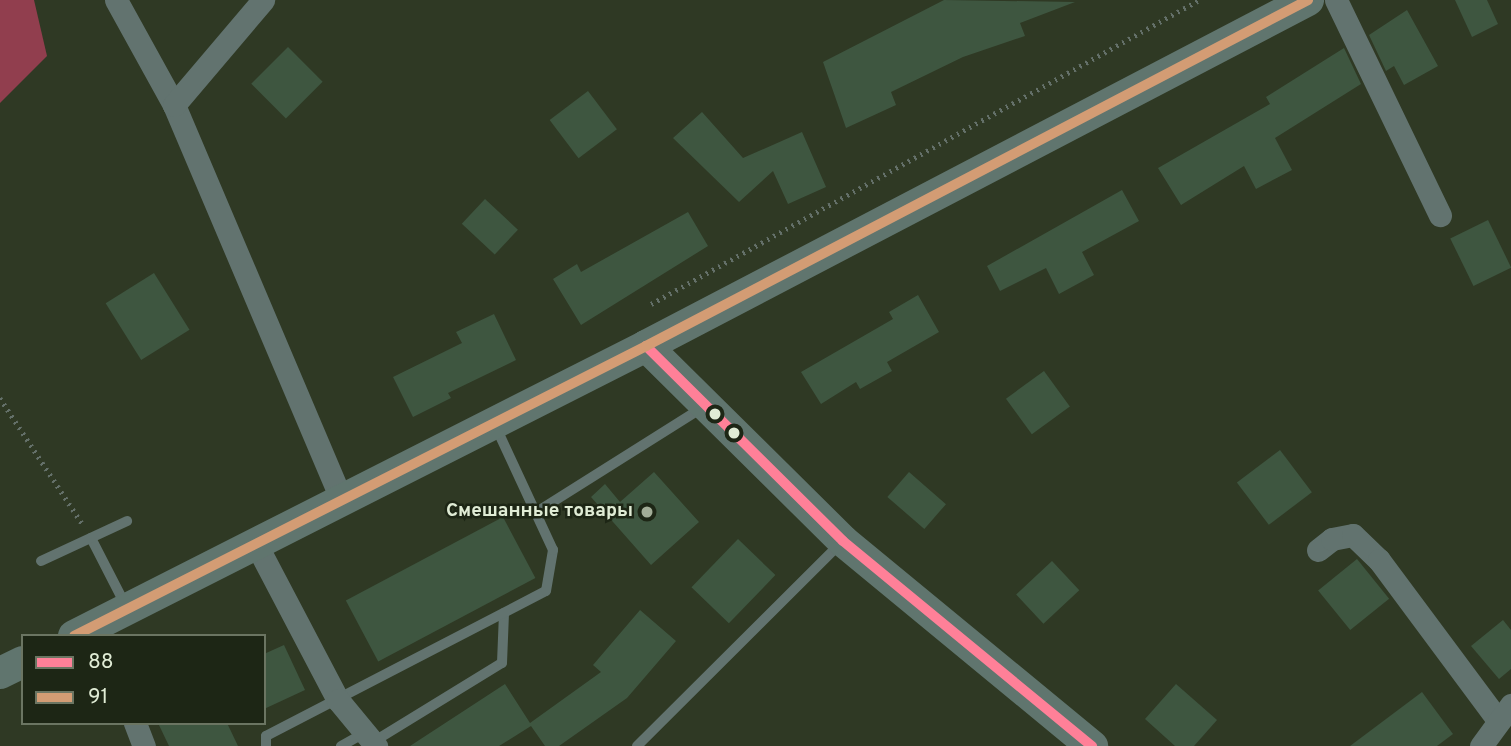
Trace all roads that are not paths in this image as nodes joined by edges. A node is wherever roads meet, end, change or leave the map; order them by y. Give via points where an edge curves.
1 (116, 0) edge
2 (263, 0) edge
3 (1308, 0) edge
4 (1336, 0) edge
5 (174, 105) junction
6 (1440, 215) dead end
7 (646, 346) junction
8 (706, 405) junction
9 (494, 423) junction
10 (342, 500) junction
11 (535, 513) junction
12 (127, 522) dead end
13 (91, 538) junction
14 (843, 541) junction
15 (256, 544) junction
16 (1318, 550) dead end
17 (41, 561) dead end
18 (127, 609) junction
19 (504, 613) junction
20 (91, 632) edge
21 (21, 663) edge
22 (0, 673) edge
23 (338, 700) junction
24 (1504, 712) edge
25 (136, 725) edge
26 (371, 740) edge
27 (144, 746) edge
28 (266, 746) edge
29 (341, 746) edge
30 (637, 746) edge
31 (1092, 746) edge
32 (1481, 746) edge

1 - 5 street
2 - 5 street
3 - 7 main road
4 - 6 street
5 - 10 street
7 - 8 main road
7 - 9 main road
8 - 11 lane
8 - 14 main road
9 - 10 main road
9 - 11 lane
10 - 15 main road
11 - 19 lane via 553,550 547,591
12 - 13 lane
13 - 17 lane
13 - 18 lane
14 - 30 lane
14 - 31 main road
15 - 18 main road
15 - 23 street
16 - 24 street via 1332,539 1353,535
18 - 20 main road
19 - 23 lane
19 - 26 lane via 502,663
21 - 22 main road
23 - 26 street
23 - 28 lane via 266,736
24 - 32 street
25 - 27 street
26 - 29 lane

